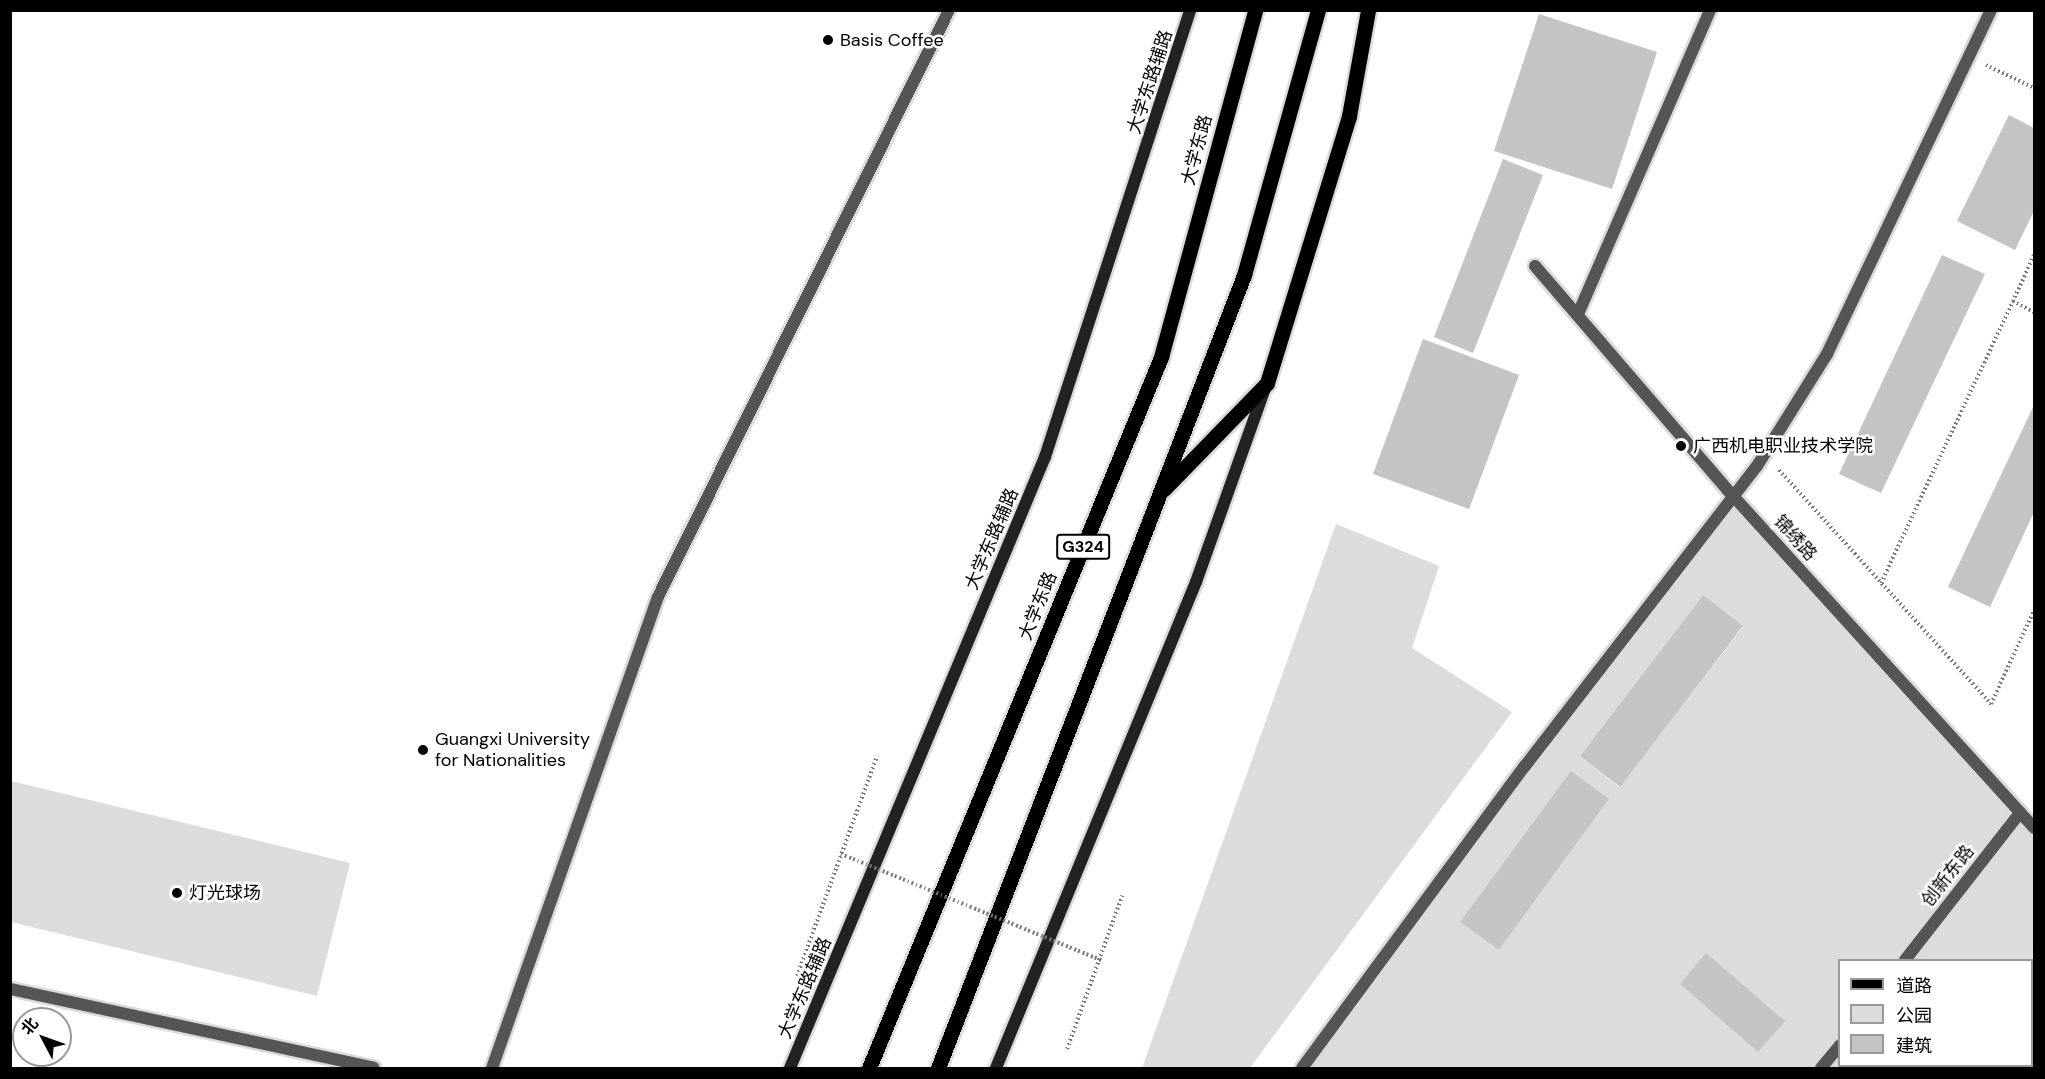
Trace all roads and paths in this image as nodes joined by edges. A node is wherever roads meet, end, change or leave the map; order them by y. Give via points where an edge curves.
1 (949, 10) edge
2 (1190, 10) edge
3 (1255, 10) edge
4 (1318, 10) edge
5 (1368, 10) edge
6 (1710, 10) edge
7 (1991, 10) edge
8 (1969, 57) junction
9 (2034, 88) edge
10 (2034, 255) edge
11 (1535, 266) dead end
12 (2013, 301) junction
13 (2034, 312) edge
14 (1578, 314) junction
15 (1267, 383) junction
16 (1765, 454) junction
17 (1159, 493) junction
18 (1734, 497) junction
19 (1881, 583) junction
20 (2034, 610) edge
21 (877, 756) dead end
22 (2020, 813) junction
23 (2034, 828) edge
24 (841, 854) junction
25 (1122, 896) dead end
26 (1906, 959) edge
27 (1101, 960) junction
28 (797, 976) dead end
29 (10, 989) edge
30 (1838, 1046) edge
31 (1067, 1049) dead end
32 (374, 1068) edge
33 (492, 1068) edge
34 (790, 1068) edge
35 (869, 1068) edge
36 (938, 1068) edge
37 (996, 1068) edge
38 (1302, 1068) edge
39 (1821, 1068) edge

1 - 33 lane via 658,597
2 - 34 street, 大学东路辅路 via 1045,457
3 - 35 main road, 大学东路 / G324 via 1161,357
4 - 17 main road, G324 via 1244,275
5 - 15 main road via 1349,116
6 - 14 lane
7 - 8 lane
8 - 9 path
8 - 16 lane via 1827,354
10 - 12 path
11 - 14 lane, 锦绣路
12 - 13 path
12 - 19 path
14 - 18 lane, 锦绣路
15 - 17 main road
15 - 37 street via 1196,582
16 - 18 lane
16 - 19 path
17 - 36 main road, G324
18 - 22 lane, 锦绣路
18 - 38 lane via 1525,766
19 - 20 path via 1991,704
21 - 24 path
22 - 23 lane, 锦绣路
22 - 26 lane, 创新东路
24 - 27 path, bridge
24 - 28 path
25 - 27 path
27 - 31 path
29 - 32 lane
30 - 39 lane

